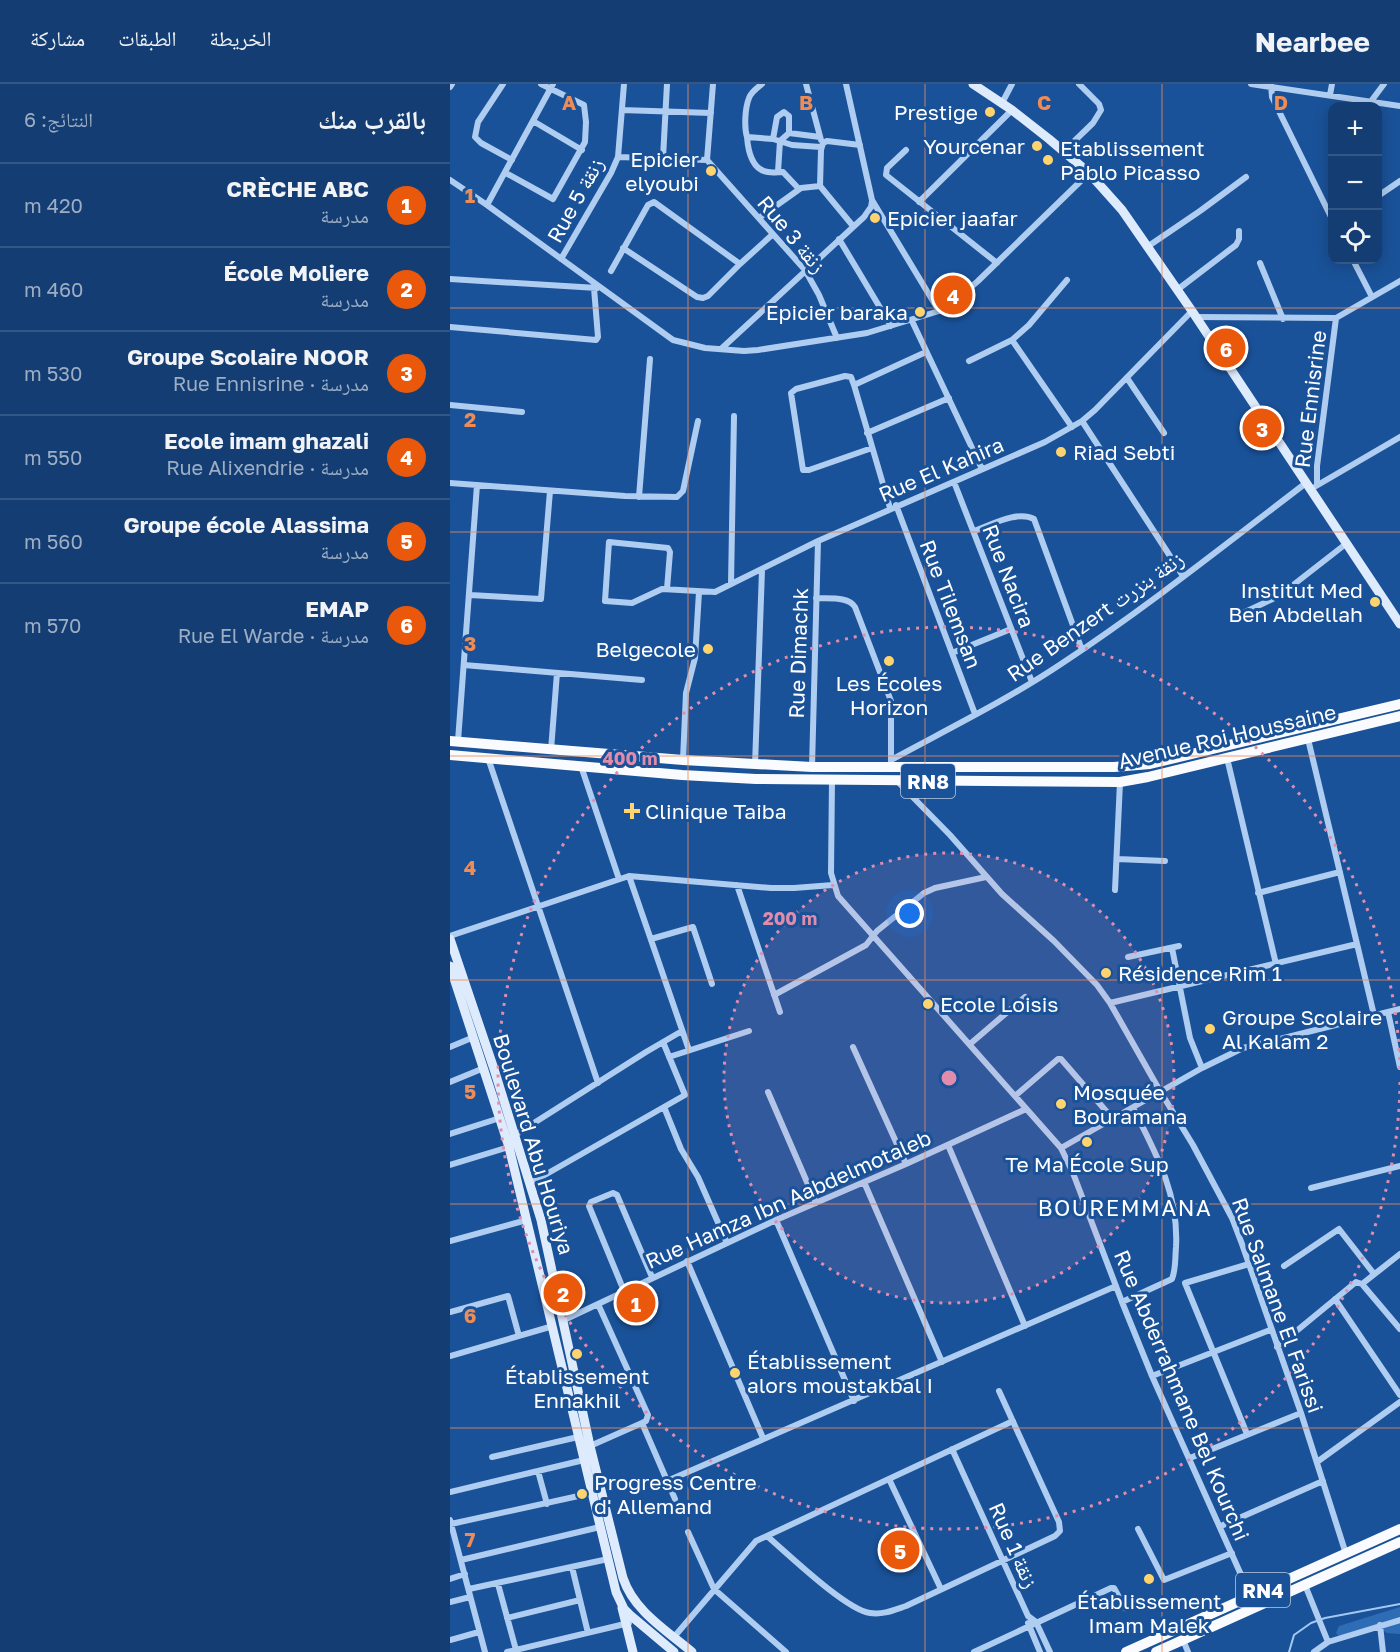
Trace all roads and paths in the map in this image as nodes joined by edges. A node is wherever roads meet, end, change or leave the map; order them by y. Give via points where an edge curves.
1 (503, 84) edge
2 (541, 84) edge
3 (624, 84) edge
4 (667, 84) edge
5 (713, 84) edge
6 (762, 84) edge
7 (806, 84) edge
8 (846, 84) edge
9 (973, 84) edge
10 (1012, 84) edge
11 (1079, 84) edge
12 (1251, 84) edge
13 (1332, 84) edge
14 (1384, 84) edge
15 (1271, 85) edge
16 (552, 86) edge
17 (1330, 96) junction
18 (1372, 100) junction
19 (1002, 103) junction
20 (1400, 106) edge
21 (622, 110) junction
22 (1012, 110) junction
23 (666, 112) junction
24 (711, 112) junction
25 (533, 121) junction
26 (789, 133) junction
27 (747, 137) junction
28 (776, 140) junction
29 (821, 142) junction
30 (860, 145) junction
31 (582, 150) junction
32 (906, 150) dead end
33 (1063, 152) junction
34 (618, 157) junction
35 (663, 158) junction
36 (512, 160) junction
37 (707, 160) junction
38 (778, 172) junction
39 (506, 173) junction
40 (1089, 173) junction
41 (1246, 177) dead end
42 (450, 180) edge
43 (1400, 181) edge
44 (820, 186) junction
45 (799, 189) junction
46 (1382, 193) edge
47 (872, 200) junction
48 (918, 202) junction
49 (487, 205) junction
50 (1328, 211) edge
51 (759, 218) junction
52 (853, 226) junction
53 (1239, 231) dead end
54 (773, 234) junction
55 (839, 239) junction
56 (1147, 247) junction
57 (623, 248) junction
58 (561, 259) junction
59 (997, 263) junction
60 (1260, 263) dead end
61 (740, 264) junction
62 (1355, 264) edge
63 (805, 270) junction
64 (610, 271) dead end
65 (450, 279) edge
66 (1067, 280) dead end
67 (1400, 281) edge
68 (594, 288) junction
69 (603, 289) junction
70 (1177, 290) junction
71 (1372, 297) junction
72 (939, 312) junction
73 (1193, 314) junction
74 (1336, 318) junction
75 (1283, 319) junction
76 (912, 321) junction
77 (891, 326) junction
78 (450, 327) edge
79 (837, 338) junction
80 (1012, 340) junction
81 (722, 349) junction
82 (926, 352) junction
83 (650, 359) dead end
84 (969, 361) dead end
85 (1127, 378) junction
86 (854, 385) junction
87 (949, 398) junction
88 (450, 405) edge
89 (522, 412) dead end
90 (734, 416) dead end
91 (698, 421) dead end
92 (1082, 421) junction
93 (1072, 427) junction
94 (867, 433) junction
95 (1164, 433) dead end
96 (1400, 437) edge
97 (872, 447) junction
98 (982, 469) junction
99 (954, 482) junction
100 (450, 483) edge
101 (477, 485) junction
102 (1312, 486) junction
103 (550, 490) junction
104 (639, 497) junction
105 (893, 507) junction
106 (974, 531) junction
107 (818, 541) junction
108 (1347, 543) junction
109 (762, 570) junction
110 (1183, 576) junction
111 (731, 584) junction
112 (667, 589) junction
113 (699, 592) junction
114 (470, 595) junction
115 (816, 598) junction
116 (1243, 612) dead end
117 (1400, 623) edge
118 (1011, 628) junction
119 (1082, 650) junction
120 (952, 653) junction
121 (464, 665) junction
122 (556, 673) junction
123 (642, 680) dead end
124 (1032, 682) junction
125 (1400, 704) edge
126 (975, 714) junction
127 (1400, 716) edge
128 (1308, 739) junction
129 (454, 741) edge
130 (551, 750) junction
131 (450, 755) edge
132 (488, 758) junction
133 (1227, 758) junction
134 (683, 760) junction
135 (891, 764) junction
136 (755, 765) junction
137 (581, 766) junction
138 (812, 767) junction
139 (832, 780) junction
140 (897, 781) junction
141 (1120, 782) junction
142 (1117, 859) junction
143 (1165, 861) dead end
144 (1340, 872) junction
145 (629, 876) junction
146 (986, 877) junction
147 (619, 879) junction
148 (737, 885) junction
149 (833, 885) junction
150 (1116, 890) dead end
151 (1258, 893) junction
152 (538, 906) junction
153 (873, 936) junction
154 (450, 937) edge
155 (651, 939) junction
156 (1357, 944) junction
157 (1179, 946) dead end
158 (1172, 948) junction
159 (1128, 957) dead end
160 (1276, 964) junction
161 (450, 966) edge
162 (452, 977) edge
163 (712, 984) dead end
164 (1180, 985) junction
165 (774, 995) junction
166 (1025, 997) dead end
167 (1110, 1003) junction
168 (1400, 1009) edge
169 (780, 1012) dead end
170 (1388, 1012) junction
171 (1374, 1015) junction
172 (682, 1031) junction
173 (749, 1031) dead end
174 (474, 1037) junction
175 (663, 1042) junction
176 (970, 1044) junction
177 (450, 1047) edge
178 (853, 1047) dead end
179 (688, 1050) junction
180 (669, 1057) junction
181 (1400, 1067) edge
182 (484, 1068) junction
183 (1202, 1068) junction
184 (450, 1082) edge
185 (598, 1083) junction
186 (1160, 1091) junction
187 (768, 1092) dead end
188 (1015, 1096) junction
189 (664, 1107) junction
190 (1133, 1108) junction
191 (1026, 1109) junction
192 (500, 1118) junction
193 (1113, 1119) junction
194 (450, 1134) edge
195 (515, 1135) junction
196 (948, 1145) junction
197 (509, 1147) junction
198 (1061, 1148) junction
199 (906, 1164) junction
200 (450, 1165) edge
201 (1400, 1166) edge
202 (864, 1182) junction
203 (530, 1184) junction
204 (1311, 1188) dead end
205 (816, 1203) junction
206 (527, 1220) junction
207 (776, 1220) junction
208 (450, 1241) edge
209 (726, 1243) junction
210 (1400, 1254) edge
211 (687, 1261) junction
212 (1249, 1264) junction
213 (1284, 1266) dead end
214 (1374, 1274) junction
215 (652, 1277) junction
216 (1172, 1279) junction
217 (1185, 1283) junction
218 (1362, 1284) junction
219 (1116, 1286) junction
220 (624, 1291) junction
221 (1335, 1299) junction
222 (1122, 1302) junction
223 (598, 1304) junction
224 (450, 1312) edge
225 (563, 1320) junction
226 (553, 1326) junction
227 (1025, 1326) junction
228 (1400, 1329) edge
229 (1270, 1330) junction
230 (519, 1336) junction
231 (1277, 1347) junction
232 (1214, 1352) junction
233 (450, 1356) edge
234 (942, 1362) junction
235 (567, 1365) junction
236 (1152, 1376) junction
237 (999, 1391) dead end
238 (1400, 1395) edge
239 (854, 1401) junction
240 (1400, 1402) edge
241 (1301, 1413) junction
242 (1013, 1421) junction
243 (642, 1423) junction
244 (1247, 1434) junction
245 (578, 1437) junction
246 (763, 1438) junction
247 (590, 1446) junction
248 (952, 1449) junction
249 (492, 1457) dead end
250 (1190, 1458) junction
251 (584, 1460) junction
252 (1317, 1462) junction
253 (538, 1471) junction
254 (889, 1479) junction
255 (668, 1481) junction
256 (1323, 1482) junction
257 (450, 1492) edge
258 (592, 1493) junction
259 (675, 1499) dead end
260 (547, 1504) junction
261 (451, 1522) edge
262 (1221, 1526) junction
263 (600, 1527) junction
264 (1138, 1529) dead end
265 (1400, 1529) edge
266 (688, 1532) dead end
267 (767, 1536) junction
268 (1400, 1542) edge
269 (1232, 1553) junction
270 (1346, 1554) junction
271 (608, 1559) junction
272 (461, 1560) junction
273 (1002, 1560) junction
274 (572, 1567) junction
275 (465, 1574) junction
276 (450, 1579) edge
277 (498, 1584) junction
278 (1305, 1585) junction
279 (468, 1589) junction
280 (714, 1589) junction
281 (941, 1589) junction
282 (1250, 1595) junction
283 (470, 1597) junction
284 (580, 1600) junction
285 (450, 1602) edge
286 (621, 1603) junction
287 (635, 1603) junction
288 (1125, 1608) dead end
289 (1256, 1608) junction
290 (645, 1613) junction
291 (1028, 1616) junction
292 (507, 1618) junction
293 (1400, 1620) edge
294 (637, 1621) junction
295 (1036, 1622) junction
296 (626, 1623) junction
297 (1380, 1625) junction
298 (1028, 1626) junction
299 (479, 1632) junction
300 (588, 1633) junction
301 (674, 1637) junction
302 (450, 1640) edge
303 (1183, 1640) junction
304 (1328, 1642) junction
305 (516, 1650) junction
306 (484, 1652) edge
307 (507, 1652) edge
308 (633, 1652) edge
309 (674, 1652) edge
310 (692, 1652) edge
311 (786, 1652) edge
312 (974, 1652) edge
313 (1040, 1652) edge
314 (1050, 1652) edge
315 (1126, 1652) edge
316 (1156, 1652) edge
317 (1188, 1652) edge
318 (1314, 1652) edge
319 (1383, 1652) edge

1 - 36 street via 478,122 476,137
2 - 16 street
3 - 21 street, Rue 5 زنقة
4 - 23 street
5 - 24 street
6 - 27 street via 749,98
7 - 29 street
8 - 30 street
9 - 19 main road
10 - 19 street
11 - 33 street via 1101,110 1099,117
12 - 15 street
13 - 17 street
14 - 18 street
15 - 17 street
15 - 50 street via 1272,97
16 - 25 street
16 - 31 street via 584,105 586,135
17 - 18 street
18 - 20 street
19 - 22 main road
21 - 23 street
21 - 34 street, Rue 5 زنقة
22 - 33 main road
22 - 48 street
23 - 24 street
23 - 35 street
24 - 37 street
25 - 31 street
25 - 36 street
26 - 28 street
26 - 28 street via 789,116 782,113 776,120
26 - 29 street
27 - 28 street
27 - 38 street via 756,165 766,172
28 - 29 street via 792,145
28 - 38 street
29 - 30 street
29 - 44 street
30 - 47 street
31 - 39 street via 553,199
32 - 48 street via 885,172
33 - 40 main road
34 - 35 street, Rue 5 زنقة
34 - 58 street, Rue 5 زنقة
35 - 37 street, Rue 5 زنقة
36 - 39 street
37 - 51 street, Rue 3 زنقة
38 - 45 street via 788,176
39 - 49 street
40 - 56 main road via 1122,210
40 - 59 street
41 - 56 street
42 - 49 street
43 - 46 street
44 - 45 street
44 - 52 street
45 - 51 street
47 - 52 street via 864,217
47 - 72 street
48 - 59 street
49 - 58 street
51 - 54 street, Rue 3 زنقة
52 - 55 street
53 - 70 street via 1236,244
54 - 61 street
54 - 63 street, Rue 3 زنقة
55 - 63 street
55 - 77 street
56 - 70 main road
57 - 61 street via 703,298
57 - 61 street via 654,201
57 - 64 street
58 - 69 street
59 - 72 street
60 - 75 street
62 - 71 street
63 - 79 street, Rue 3 زنقة
63 - 81 street
65 - 68 street
66 - 80 street
67 - 71 street
68 - 69 street
68 - 78 street via 596,339
69 - 81 street via 673,340
70 - 73 main road
71 - 74 street
72 - 76 street
73 - 75 street
73 - 85 street, Rue El Kahira
73 - 102 main road
74 - 75 street
74 - 102 street, Rue Ennisrine
76 - 77 street
76 - 82 street
77 - 79 street
79 - 81 street via 758,350
80 - 84 street
80 - 93 street
82 - 86 street
82 - 87 street
83 - 104 street
85 - 92 street, Rue El Kahira
85 - 95 street
86 - 94 street, Rue Tilemsan
86 - 97 street, Rue Tilemsan via 849,376 791,393 802,468 809,470
87 - 94 street
87 - 98 street
88 - 89 street
90 - 111 street
91 - 104 street via 681,494
92 - 93 street, Rue El Kahira
92 - 110 street
93 - 98 street, Rue El Kahira via 1015,457
94 - 97 street, Rue Tilemsan
96 - 102 street, Rue Benzert زنقة بنزرت
97 - 105 street, Rue Tilemsan
98 - 99 street, Rue El Kahira
99 - 105 street, Rue El Kahira
99 - 106 street, Rue Nacira
100 - 101 street
101 - 103 street
101 - 114 street
102 - 108 main road
102 - 110 street, Rue Benzert زنقة بنزرت
103 - 104 street
103 - 114 street via 541,599
105 - 107 street, Rue El Kahira
105 - 120 street, Rue Tilemsan
106 - 118 street, Rue Nacira
106 - 119 street via 1019,515 1034,519
107 - 109 street, Rue El Kahira
107 - 115 street, Rue Dimachk
108 - 116 street via 1279,596
108 - 117 main road
109 - 111 street, Rue El Kahira
109 - 136 street
110 - 119 street, Rue Benzert زنقة بنزرت
111 - 113 street, Rue El Kahira via 715,592
112 - 112 street via 632,603 605,601 609,542 668,548
112 - 113 street, Rue El Kahira
113 - 134 street via 695,658 686,693
114 - 121 street
115 - 135 street via 847,600 855,607 891,700
115 - 138 street, Rue Dimachk
118 - 120 street
118 - 124 street, Rue Nacira
119 - 124 street, Rue Benzert زنقة بنزرت
120 - 126 street, Rue Tilemsan
121 - 122 street
121 - 129 street
122 - 123 street
122 - 130 street
124 - 126 street, Rue Benzert زنقة بنزرت
125 - 135 main road, Avenue Roi Houssaine / RN8 via 1132,766
126 - 135 street, Rue Benzert زنقة بنزرت
127 - 128 main road, Avenue Roi Houssaine / RN8
128 - 133 main road, Avenue Roi Houssaine / RN8
128 - 144 street
129 - 130 main road, Avenue Roi Houssaine / RN8
130 - 134 main road, Avenue Roi Houssaine / RN8
131 - 132 main road, Avenue Roi Houssaine / RN8
132 - 137 main road, Avenue Roi Houssaine / RN8
132 - 152 street
133 - 141 main road, Avenue Roi Houssaine / RN8
133 - 151 street
134 - 136 main road, Avenue Roi Houssaine / RN8
135 - 138 main road, Avenue Roi Houssaine / RN8
136 - 138 main road, Avenue Roi Houssaine / RN8
137 - 139 main road, Avenue Roi Houssaine / RN8 via 682,775
137 - 147 street
139 - 140 main road, Avenue Roi Houssaine / RN8
139 - 149 street, Rue Abderrahmane Bel Kourchi
140 - 141 main road, Avenue Roi Houssaine / RN8
140 - 146 street, Rue Salmane El Farissi
141 - 142 street
142 - 143 street
142 - 150 street
144 - 151 street
144 - 156 street
145 - 147 street
145 - 148 street
145 - 155 street
146 - 153 street via 924,893
146 - 167 street, Rue Salmane El Farissi via 1081,968
147 - 152 street
148 - 149 street
148 - 165 street
149 - 153 street, Rue Abderrahmane Bel Kourchi via 846,907
151 - 160 street
152 - 154 street
152 - 185 street
153 - 165 street via 866,945
153 - 176 street, Rue Abderrahmane Bel Kourchi
154 - 195 main road, Boulevard Abu Houriya
155 - 163 street via 693,927
155 - 172 street
156 - 160 street
156 - 171 street
157 - 158 street
158 - 159 street
158 - 164 street
160 - 164 street
161 - 162 main road, Boulevard Abu Houriya
162 - 174 main road, Boulevard Abu Houriya
164 - 167 street
164 - 183 street
165 - 169 street
166 - 176 street
167 - 186 street, Rue Salmane El Farissi
168 - 170 street
170 - 171 street
170 - 181 street
171 - 183 street via 1256,1044
172 - 175 street
172 - 179 street
173 - 179 street
174 - 177 street
174 - 182 main road, Boulevard Abu Houriya
175 - 180 street
175 - 185 street
176 - 188 street, Rue Abderrahmane Bel Kourchi
178 - 199 street
179 - 180 street
180 - 189 street via 685,1095
182 - 184 street
182 - 192 main road, Boulevard Abu Houriya
183 - 186 street
185 - 195 street
186 - 190 street
186 - 212 street, Rue Salmane El Farissi via 1232,1218
187 - 205 street
188 - 191 street, Rue Abderrahmane Bel Kourchi
188 - 193 street via 1061,1059
189 - 203 street
189 - 209 street
190 - 193 street
190 - 216 street via 1165,1173 1174,1208 1177,1239
191 - 196 street, Rue Hamza Ibn Aabdelmotaleb
191 - 198 street, Rue Abderrahmane Bel Kourchi
192 - 194 street
192 - 197 main road, Boulevard Abu Houriya
193 - 198 street
195 - 203 main road, Boulevard Abu Houriya
196 - 199 street, Rue Hamza Ibn Aabdelmotaleb
196 - 227 street
197 - 200 street
197 - 206 main road, Boulevard Abu Houriya
198 - 219 street, Rue Abderrahmane Bel Kourchi
199 - 202 street, Rue Hamza Ibn Aabdelmotaleb
201 - 204 street
202 - 205 street, Rue Hamza Ibn Aabdelmotaleb
202 - 234 street
203 - 225 main road, Boulevard Abu Houriya
205 - 207 street, Rue Hamza Ibn Aabdelmotaleb
206 - 208 street
206 - 226 main road, Boulevard Abu Houriya
207 - 209 street, Rue Hamza Ibn Aabdelmotaleb
207 - 239 street
209 - 211 street, Rue Hamza Ibn Aabdelmotaleb
210 - 214 street
211 - 215 street, Rue Hamza Ibn Aabdelmotaleb
211 - 246 street
212 - 217 street
212 - 229 street, Rue Salmane El Farissi
213 - 214 street via 1339,1229
214 - 218 street
215 - 220 street, Rue Hamza Ibn Aabdelmotaleb
215 - 220 street via 617,1195 613,1193 591,1203
216 - 217 street
216 - 222 street
217 - 232 street
218 - 221 street via 1356,1282
218 - 228 street
219 - 222 street, Rue Abderrahmane Bel Kourchi
219 - 227 street
220 - 223 street, Rue Hamza Ibn Aabdelmotaleb
221 - 231 street
221 - 238 street
222 - 236 street, Rue Abderrahmane Bel Kourchi
223 - 225 street, Rue Hamza Ibn Aabdelmotaleb
223 - 243 street via 648,1416
224 - 230 street via 508,1296
225 - 226 street, Rue Hamza Ibn Aabdelmotaleb
225 - 235 main road, Boulevard Abu Houriya
226 - 230 street, Rue Hamza Ibn Aabdelmotaleb
226 - 235 main road, Boulevard Abu Houriya
227 - 234 street
229 - 231 street, Rue Salmane El Farissi
229 - 232 street
230 - 233 street, Rue Hamza Ibn Aabdelmotaleb
231 - 241 street, Rue Salmane El Farissi
232 - 236 street
232 - 244 street
234 - 239 street
235 - 245 main road, Boulevard Abu Houriya
235 - 247 main road, Boulevard Abu Houriya
236 - 250 street, Rue Abderrahmane Bel Kourchi
237 - 242 street
239 - 246 street
240 - 252 street
241 - 244 street
241 - 252 street, Rue Salmane El Farissi
242 - 248 street
242 - 273 street via 1060,1531
243 - 247 street
243 - 255 street
244 - 250 street
245 - 249 street
245 - 251 main road, Boulevard Abu Houriya
246 - 255 street
247 - 287 main road, Boulevard Abu Houriya via 623,1578
248 - 254 street
248 - 273 street, Rue 1 زنقة
250 - 262 street, Rue Abderrahmane Bel Kourchi
251 - 253 street
251 - 258 main road, Boulevard Abu Houriya
252 - 256 street, Rue Salmane El Farissi
253 - 257 street
253 - 260 street
254 - 267 street
254 - 281 street
255 - 259 street
256 - 262 street
256 - 270 street, Rue Salmane El Farissi
258 - 260 street
258 - 263 main road, Boulevard Abu Houriya
260 - 261 street
261 - 272 street
262 - 269 street, Rue Abderrahmane Bel Kourchi
263 - 271 main road, Boulevard Abu Houriya
263 - 272 street
264 - 269 street via 1164,1580
265 - 270 main road, RN4
266 - 280 street
267 - 280 street via 747,1550
267 - 281 street via 861,1611 889,1612
268 - 278 main road, RN4
269 - 282 street, Rue Abderrahmane Bel Kourchi
270 - 282 main road, RN4
271 - 274 street
271 - 286 main road, Boulevard Abu Houriya
272 - 275 street
273 - 281 street
273 - 291 street, Rue 1 زنقة
274 - 277 street
274 - 284 street
275 - 276 street
275 - 279 street
277 - 279 street
277 - 292 street
278 - 289 main road, RN4
278 - 304 street
279 - 283 street
280 - 301 street
280 - 311 street
282 - 289 street, Rue Abderrahmane Bel Kourchi
282 - 315 main road, RN4
283 - 285 street
283 - 299 street
284 - 292 street
284 - 300 street
286 - 287 main road
286 - 294 main road, Boulevard Abu Houriya
286 - 296 main road
287 - 290 main road, Boulevard Abu Houriya
288 - 295 street via 1117,1591 1111,1588
289 - 303 main road, RN4
290 - 294 street
290 - 301 main road, Boulevard Abu Houriya
291 - 295 street, Rue 1 زنقة
291 - 298 street
292 - 305 street
293 - 297 street
294 - 296 street
294 - 309 main road, Boulevard Abu Houriya
295 - 298 street
295 - 314 street, Rue 1 زنقة
296 - 300 street
296 - 308 main road
297 - 304 street
297 - 319 street
298 - 312 street
298 - 313 street
299 - 302 street
299 - 306 street
300 - 305 street
301 - 310 main road, Boulevard Abu Houriya
303 - 316 main road, RN4
303 - 317 street
304 - 318 street
305 - 307 street

